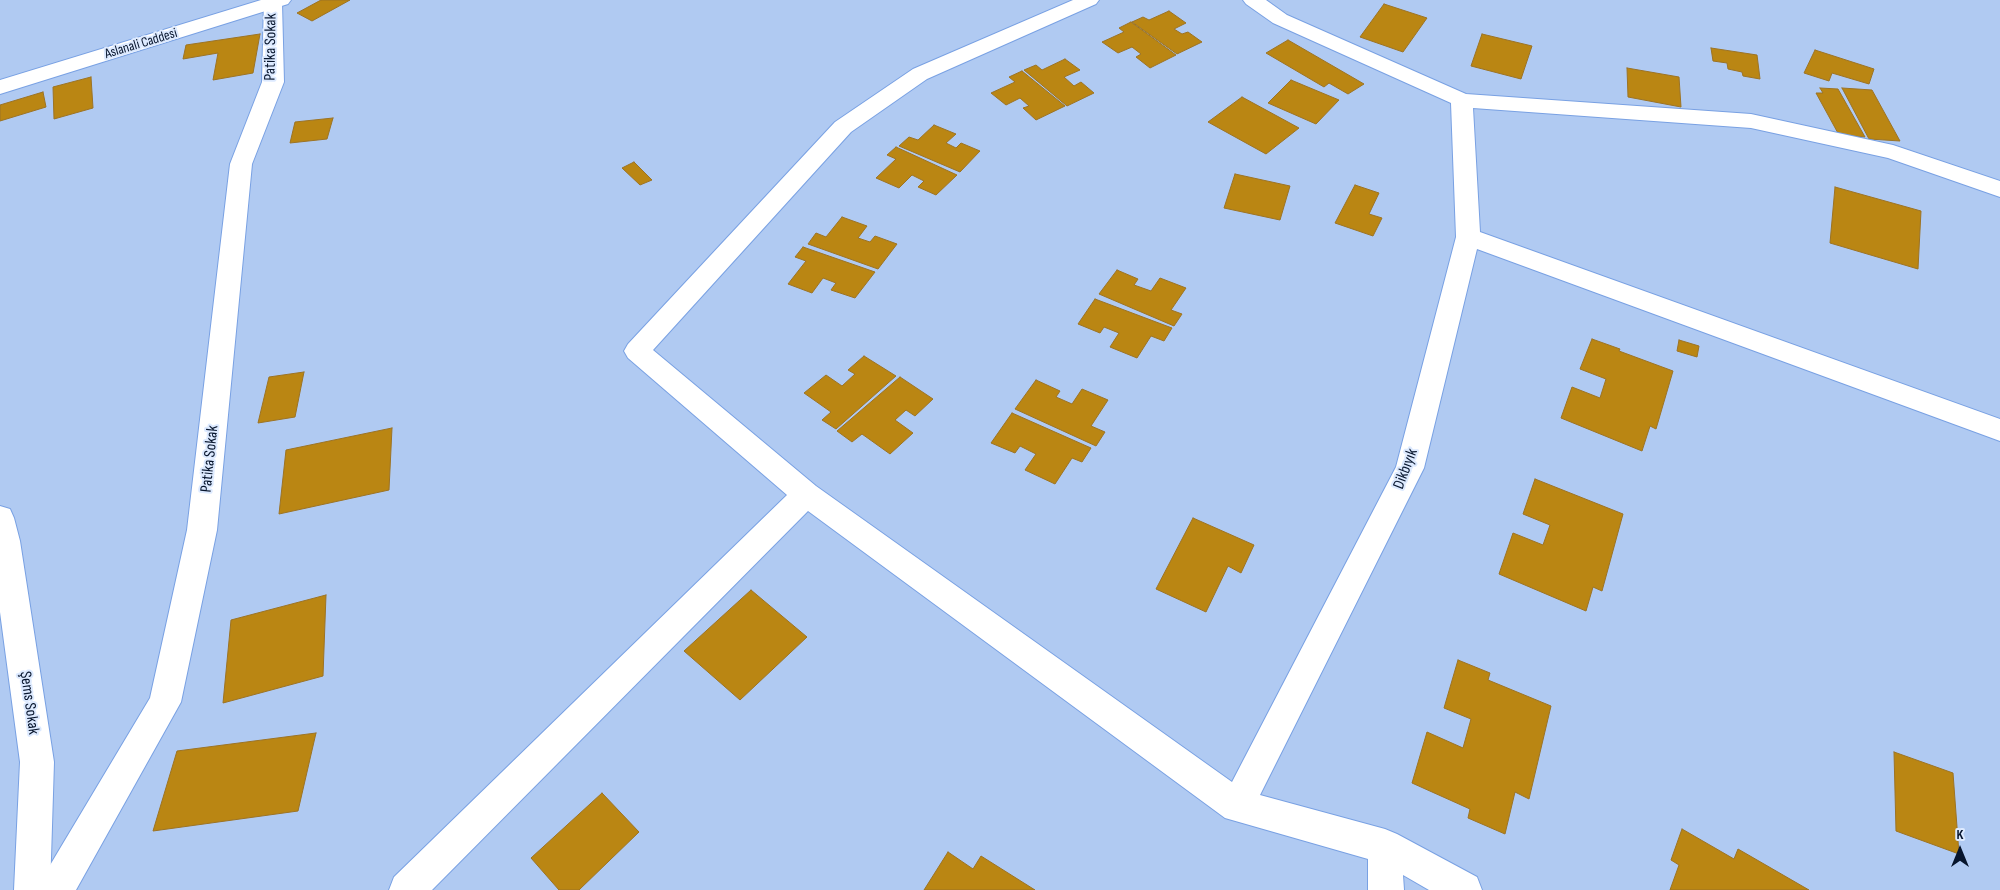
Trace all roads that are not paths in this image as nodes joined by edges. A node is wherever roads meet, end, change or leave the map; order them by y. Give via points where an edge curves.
1 (1089, 0) edge
2 (1252, 0) edge
3 (276, 1) edge
4 (0, 87) edge
5 (1462, 100) junction
6 (2000, 190) edge
7 (1468, 238) junction
8 (2000, 430) edge
9 (806, 494) junction
10 (0, 518) edge
11 (1237, 806) junction
12 (1385, 846) junction
13 (32, 890) edge
14 (56, 890) edge
15 (407, 890) edge
16 (1386, 890) edge
17 (1464, 890) edge

1 - 9 street via 920,74 843,127 637,351
2 - 5 street via 1280,19
3 - 4 street, Aslanali Caddesi
3 - 14 street, Patika Sokak via 273,82 241,164 202,530 165,702
5 - 6 street via 1751,121 1893,152
5 - 7 street, Dikbıyık
7 - 8 street
7 - 11 street, Dikbıyık via 1410,468
9 - 11 street
9 - 15 street
10 - 13 street, Şems Sokak via 37,762
11 - 12 street
12 - 16 street
12 - 17 street

